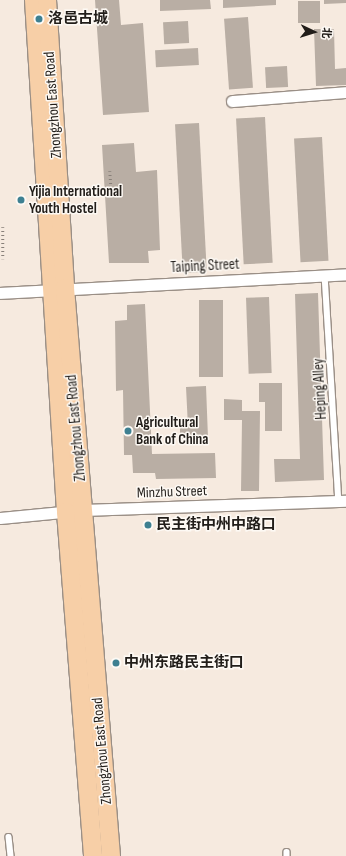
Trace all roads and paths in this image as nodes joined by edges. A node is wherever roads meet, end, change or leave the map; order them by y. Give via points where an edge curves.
1 (34, 0) edge
2 (47, 0) edge
3 (346, 92) edge
4 (232, 101) dead end
5 (110, 171) dead end
6 (112, 198) dead end
7 (3, 227) dead end
8 (3, 259) dead end
9 (346, 274) edge
10 (325, 275) junction
11 (58, 288) junction
12 (0, 293) edge
13 (342, 501) edge
14 (75, 511) junction
15 (0, 518) edge
16 (8, 837) dead end
17 (11, 856) edge
18 (93, 856) edge
19 (111, 856) edge

1 - 11 main road, Zhongzhou East Road
2 - 11 main road, Zhongzhou East Road
3 - 4 street
5 - 6 path
7 - 8 path
9 - 10 street, Taiping Street
10 - 11 street, Taiping Street
10 - 13 lane, Heping Alley
11 - 12 street, Taiping Street
11 - 14 main road, Zhongzhou East Road
13 - 14 street, Minzhu Street
14 - 15 street, Minzhu Street
14 - 18 main road, Zhongzhou East Road
14 - 19 main road, Zhongzhou East Road
16 - 17 lane

